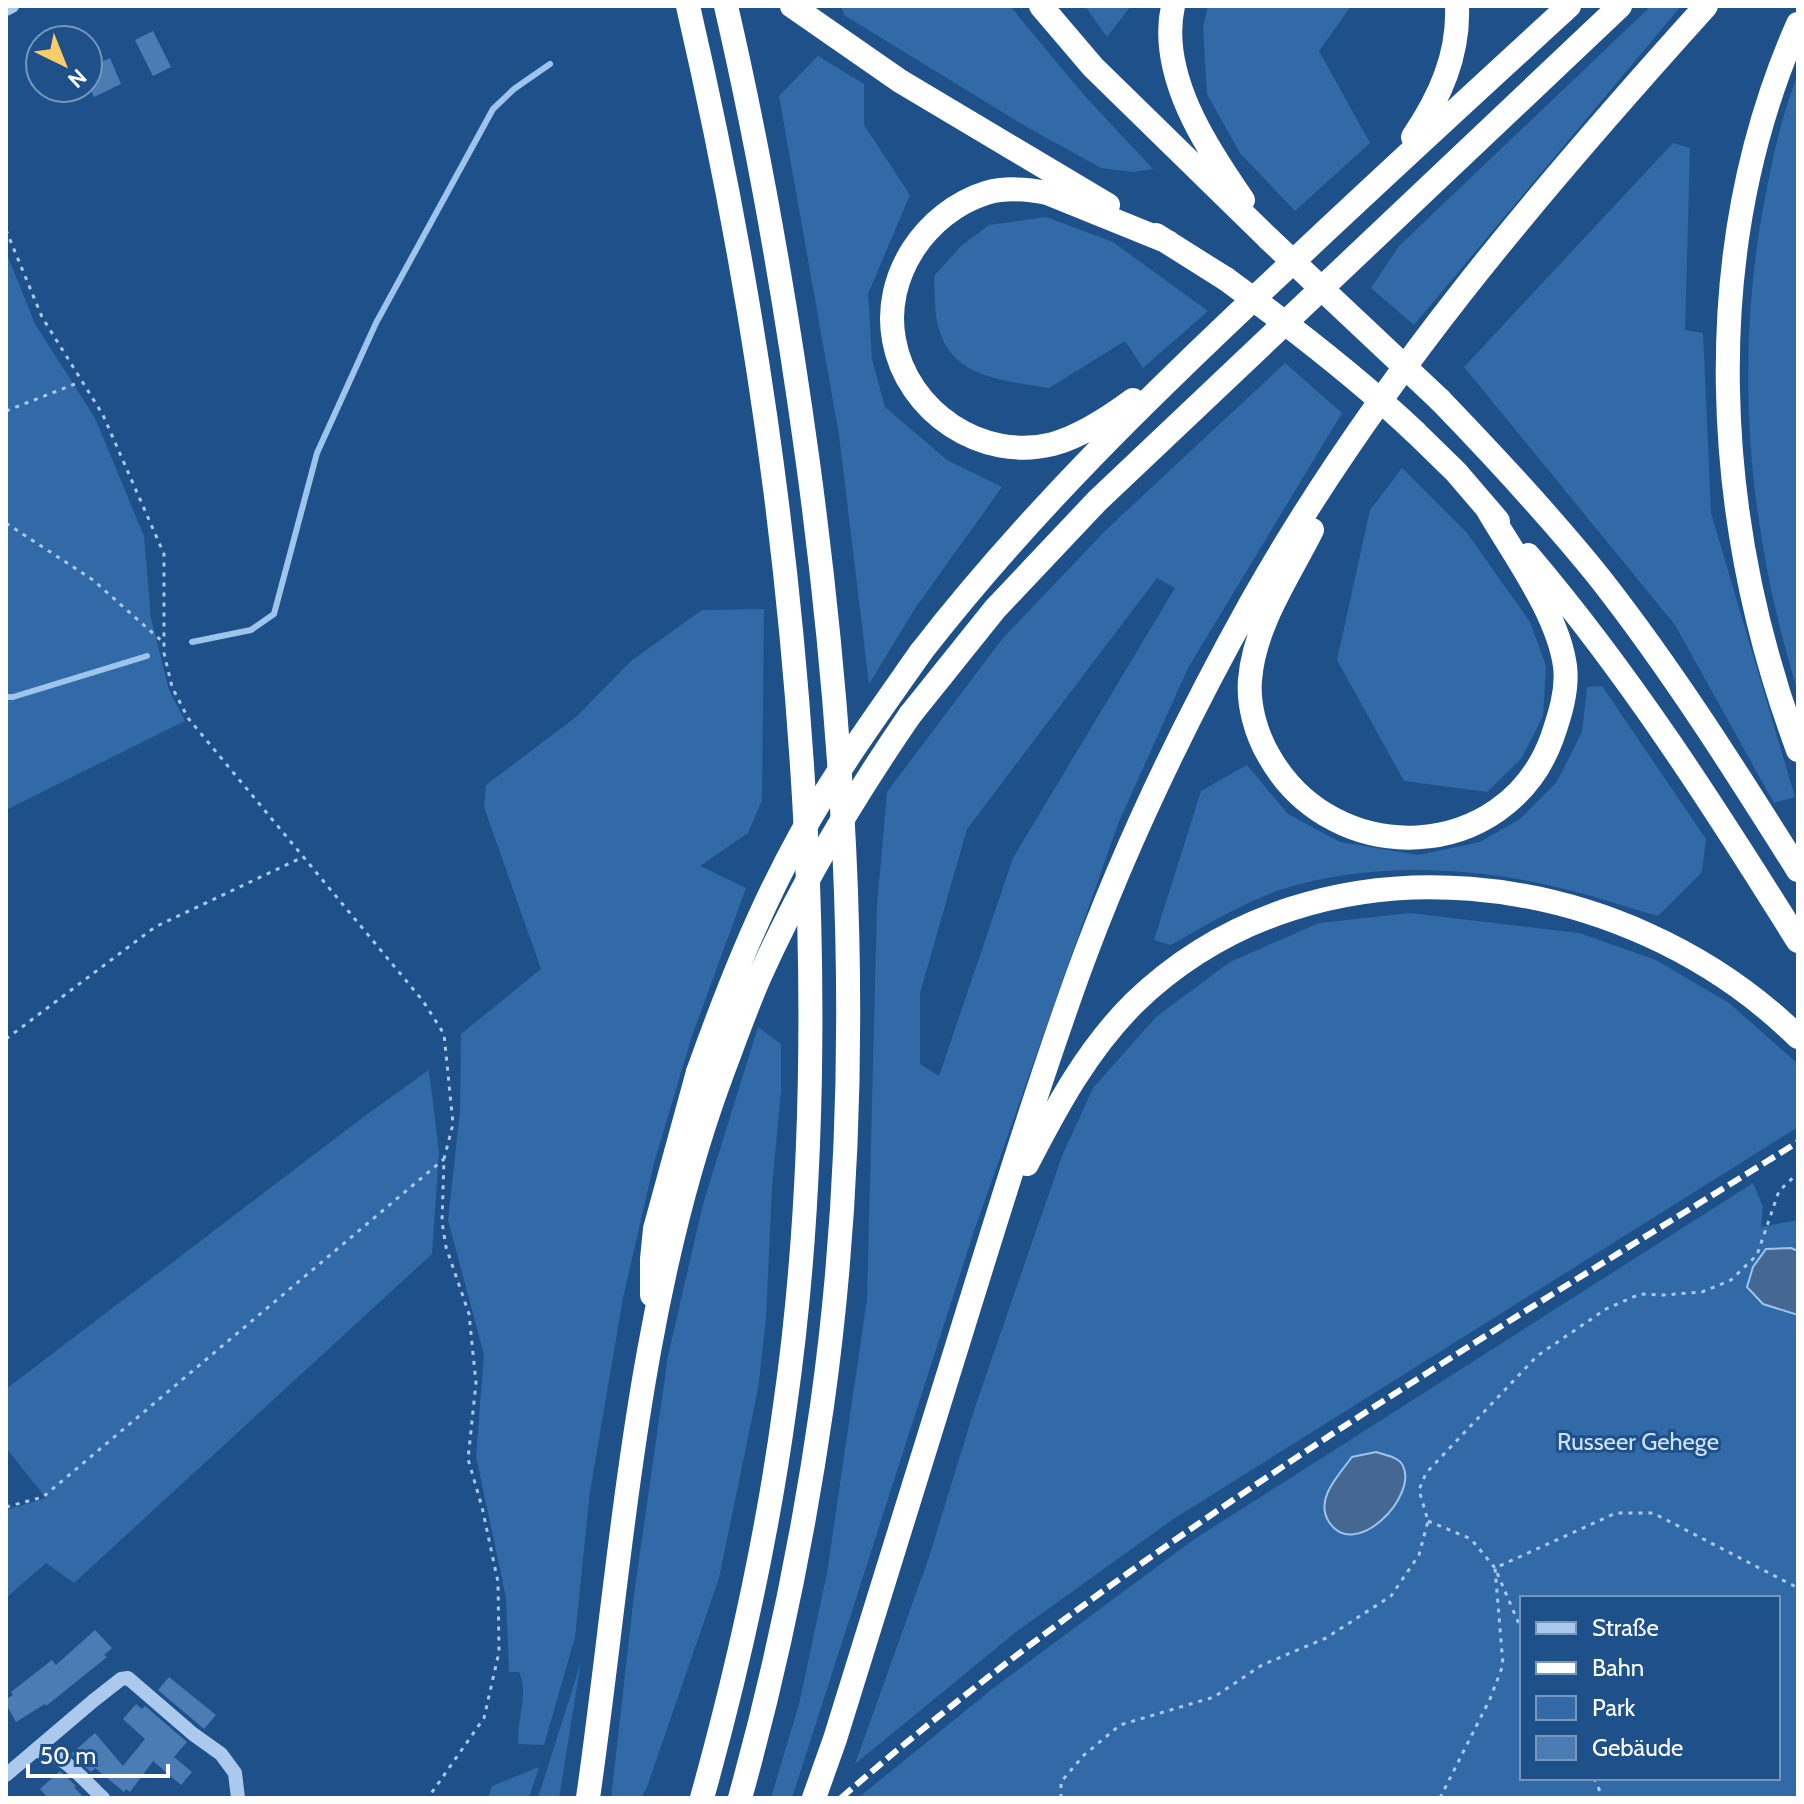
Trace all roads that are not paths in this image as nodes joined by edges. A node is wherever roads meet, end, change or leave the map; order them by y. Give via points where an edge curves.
1 (12, 6) edge
2 (688, 6) edge
3 (726, 6) edge
4 (792, 6) edge
5 (1041, 6) edge
6 (1173, 6) edge
7 (1457, 6) edge
8 (1569, 6) edge
9 (1620, 6) edge
10 (1706, 6) edge
11 (6, 9) edge
12 (1798, 24) edge
13 (1384, 175) junction
14 (1269, 239) junction
15 (1168, 242) junction
16 (1201, 347) junction
17 (1362, 425) junction
18 (1488, 510) junction
19 (1798, 750) edge
20 (1798, 870) edge
21 (1798, 941) edge
22 (1798, 1037) edge
23 (709, 1076) junction
24 (993, 1230) junction
25 (37, 1751) junction
26 (6, 1775) edge
27 (103, 1798) edge
28 (238, 1798) edge
29 (588, 1798) edge
30 (702, 1798) edge
31 (740, 1798) edge
32 (814, 1798) edge

1 - 11 street
2 - 30 highway via 730,206 775,489 798,690 811,931 808,1150 785,1407 749,1611
3 - 31 highway via 795,364 823,578 838,720 848,998 843,1166 822,1405 783,1629
4 - 15 highway via 900,81
5 - 14 highway via 1093,67
6 - 14 highway via 1174,61 1190,110
7 - 13 highway via 1456,40 1444,80 1431,109
8 - 13 highway
9 - 23 highway, bridge via 1097,501 995,609 910,715 851,804
10 - 17 highway via 1579,146 1446,310
12 - 19 highway via 1775,79 1741,209 1732,265 1727,388 1738,513 1755,604
13 - 16 highway
14 - 20 highway, bridge via 1440,400 1532,496 1657,655
15 - 16 highway via 1047,193 987,193 949,211 914,247 895,293 894,339 913,386 939,417 977,439 1029,448 1080,434
15 - 18 highway, bridge via 1314,343 1371,390
16 - 23 highway, bridge via 996,561 921,652 843,765 801,833 731,981
17 - 18 highway via 1263,624 1249,682 1255,725 1278,772 1302,799 1352,830 1415,838 1473,823 1510,800 1549,748 1564,697 1561,645
17 - 24 highway via 1253,600 1175,748 1078,974
18 - 21 highway via 1626,680
22 - 24 highway via 1738,984 1684,951 1623,922 1577,908 1517,894 1435,887 1316,901 1230,934 1135,1002 1066,1089
23 - 29 highway via 652,1245 653,1333 623,1510
24 - 32 highway
25 - 26 street
25 - 27 street via 61,1759
25 - 28 street via 73,1716 128,1678 221,1754 235,1773

